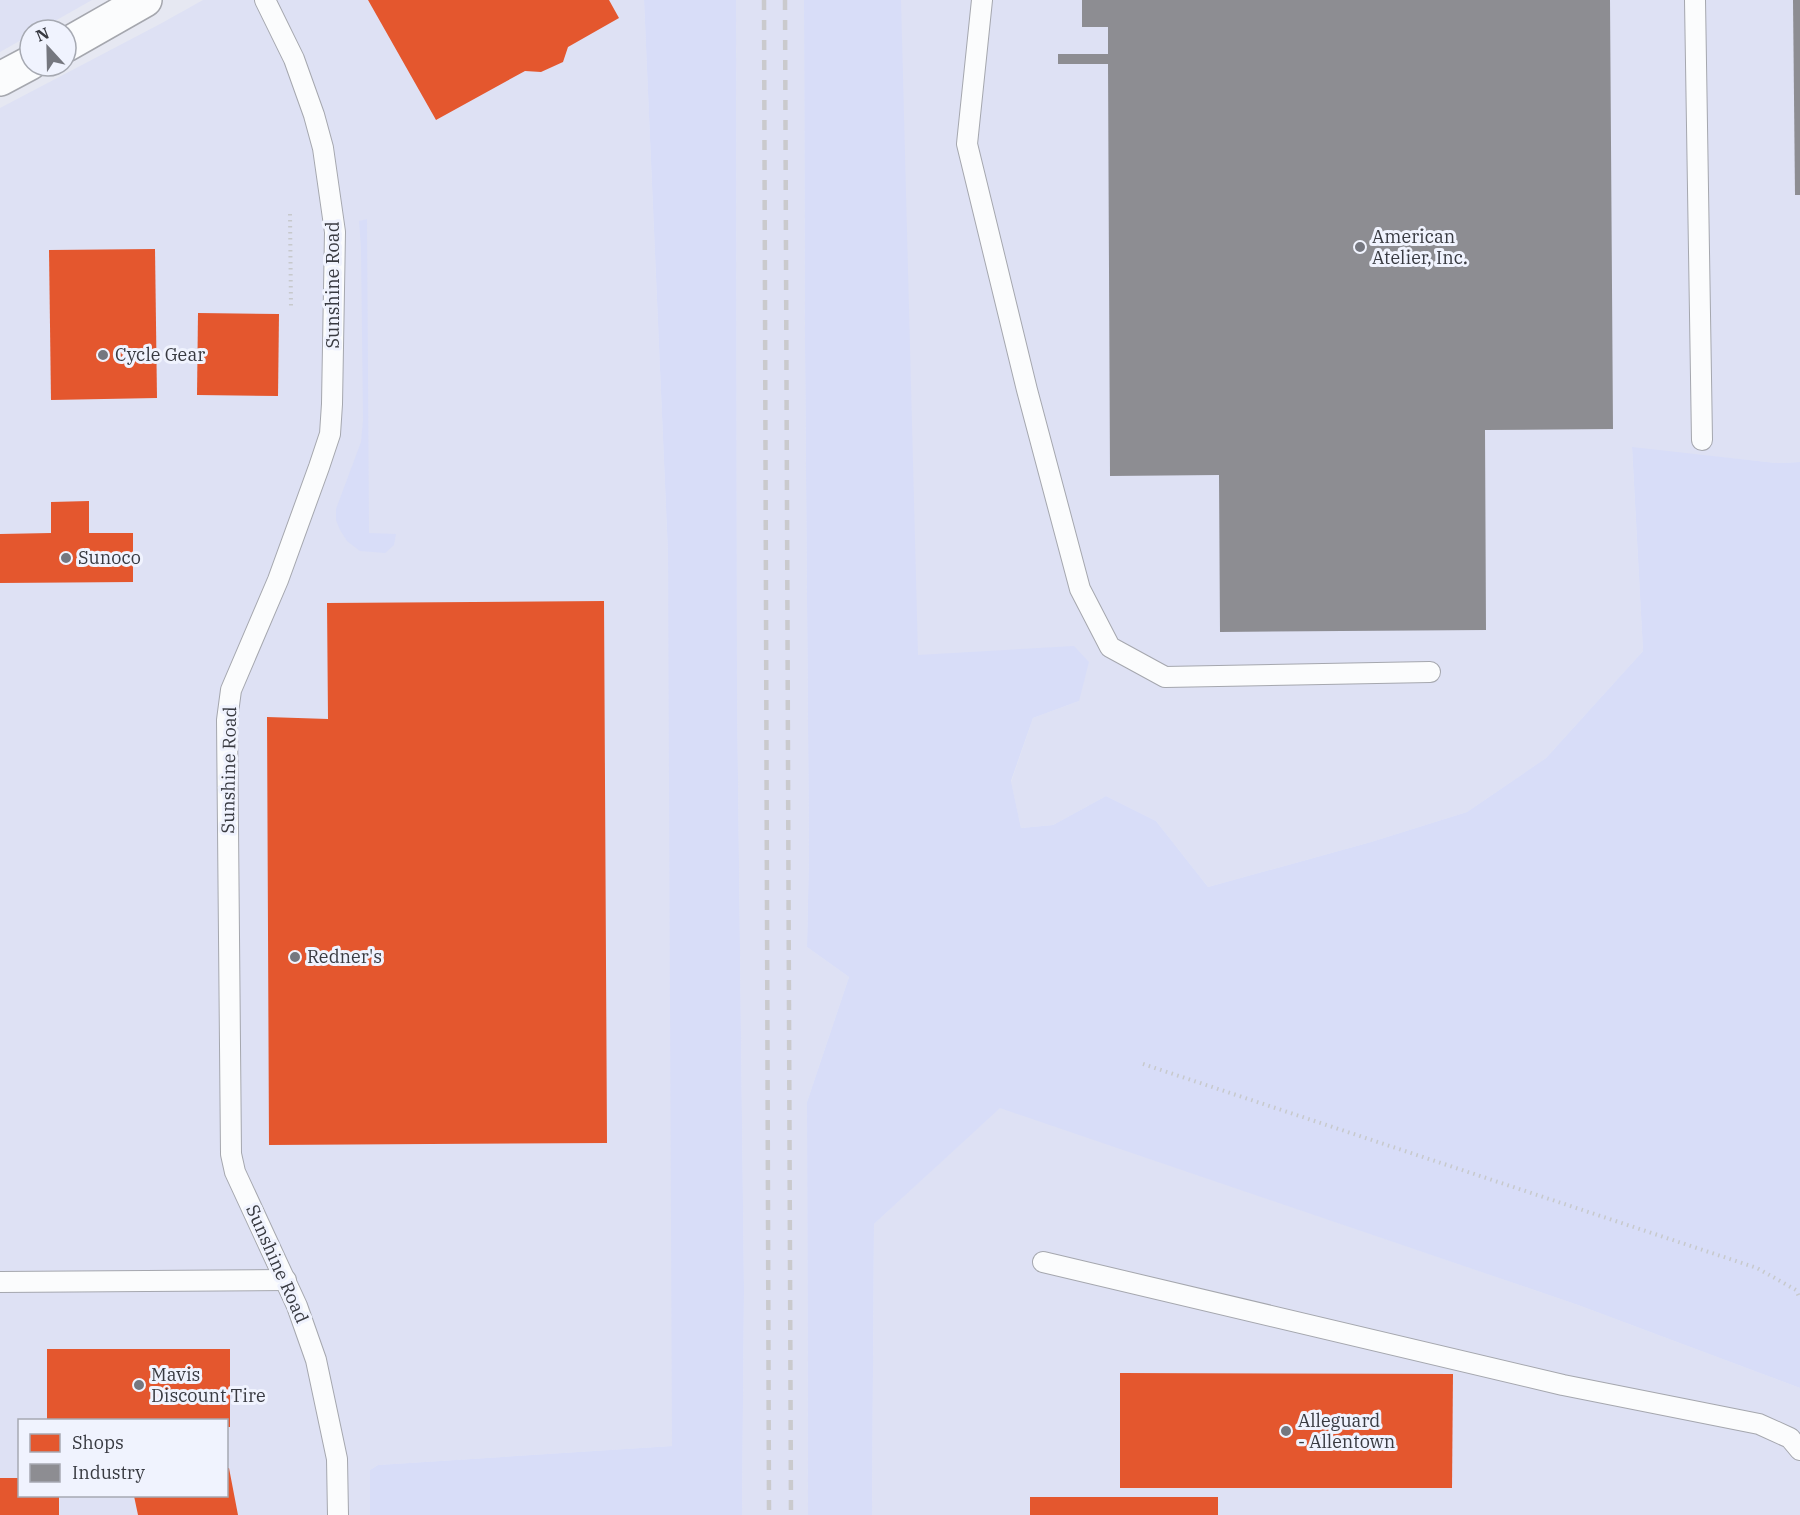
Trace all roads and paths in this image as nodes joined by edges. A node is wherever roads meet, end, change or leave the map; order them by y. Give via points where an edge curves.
1 (145, 0) edge
2 (265, 0) edge
3 (982, 0) edge
4 (1695, 0) edge
5 (78, 38) edge
6 (18, 69) edge
7 (0, 79) edge
8 (290, 214) dead end
9 (291, 308) dead end
10 (1702, 440) dead end
11 (1430, 672) dead end
12 (1143, 1064) dead end
13 (1043, 1262) dead end
14 (286, 1280) junction
15 (0, 1282) edge
16 (1800, 1299) edge
17 (1800, 1450) edge
18 (338, 1515) edge

1 - 5 street
2 - 14 lane, Sunshine Road via 294,59 314,115 335,232 330,434 278,580 231,690 227,720 231,1154 235,1172
3 - 11 lane via 967,144 1080,589 1110,647 1165,677
4 - 10 lane
6 - 7 street
8 - 9 path
12 - 16 path via 1757,1268 1796,1290
13 - 17 lane via 1563,1385 1759,1424 1790,1438
14 - 15 lane
14 - 18 lane, Sunshine Road via 316,1360 337,1459

